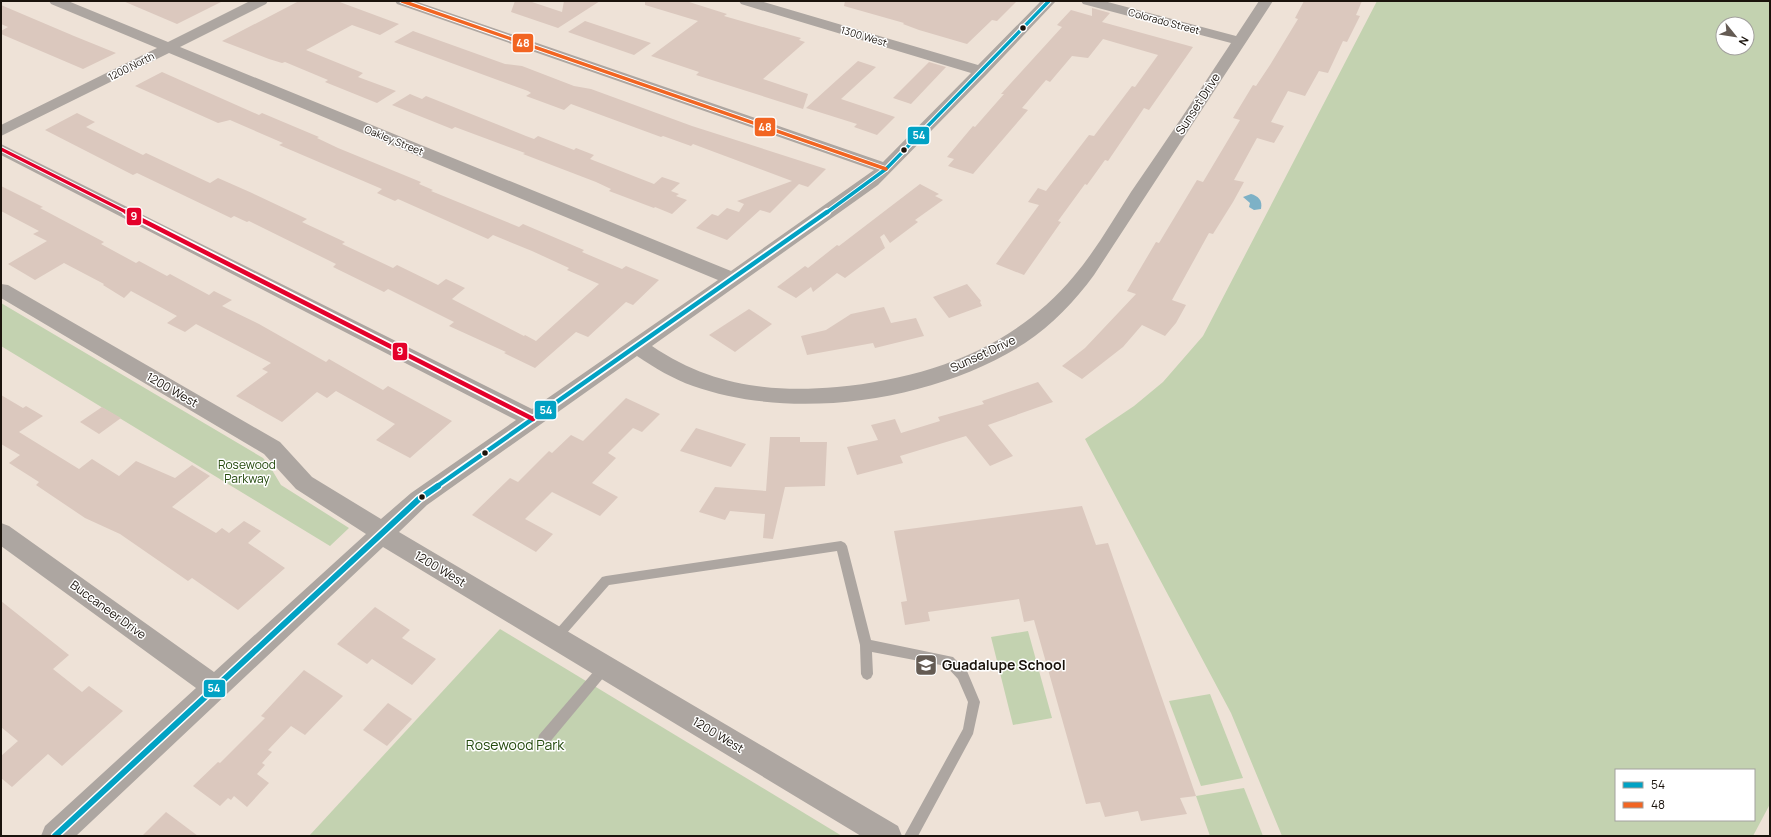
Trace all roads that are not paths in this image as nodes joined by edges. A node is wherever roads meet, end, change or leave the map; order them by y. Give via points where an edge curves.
1 (56, 1) edge
2 (261, 1) edge
3 (402, 1) edge
4 (746, 1) edge
5 (1049, 1) edge
6 (1088, 1) edge
7 (1266, 1) edge
8 (1240, 41) junction
9 (168, 47) junction
10 (982, 71) junction
11 (1, 131) edge
12 (1, 149) edge
13 (886, 169) junction
14 (733, 279) junction
15 (1, 290) edge
16 (638, 346) junction
17 (533, 419) junction
18 (382, 532) junction
19 (1, 533) edge
20 (555, 638) junction
21 (866, 645) junction
22 (605, 668) junction
23 (868, 674) dead end
24 (215, 687) junction
25 (544, 740) dead end
26 (55, 836) edge
27 (888, 836) edge
28 (911, 836) edge

1 - 9 street, Oakley Street
2 - 9 street, 1200 North
3 - 13 street
4 - 10 street, 1300 West
5 - 10 street
6 - 8 street, Colorado Street
7 - 8 street, Sunset Drive
8 - 16 street, Sunset Drive via 1074,290 1018,338 991,352 936,375 904,384 834,395 781,397 736,391 701,382 672,368
9 - 11 street, 1200 North
9 - 14 street, Oakley Street
10 - 13 street
12 - 17 street
13 - 14 street
14 - 16 street
15 - 18 street, 1200 West via 272,448 304,483
16 - 17 street
17 - 18 street via 419,499
18 - 20 street, 1200 West via 397,544
18 - 24 street
19 - 24 street, Buccaneer Drive
20 - 21 lane via 606,580 841,546
20 - 22 street, 1200 West
21 - 23 lane
21 - 28 lane via 949,661 963,675 974,702 969,730
22 - 25 lane
22 - 27 street, 1200 West
24 - 26 street

